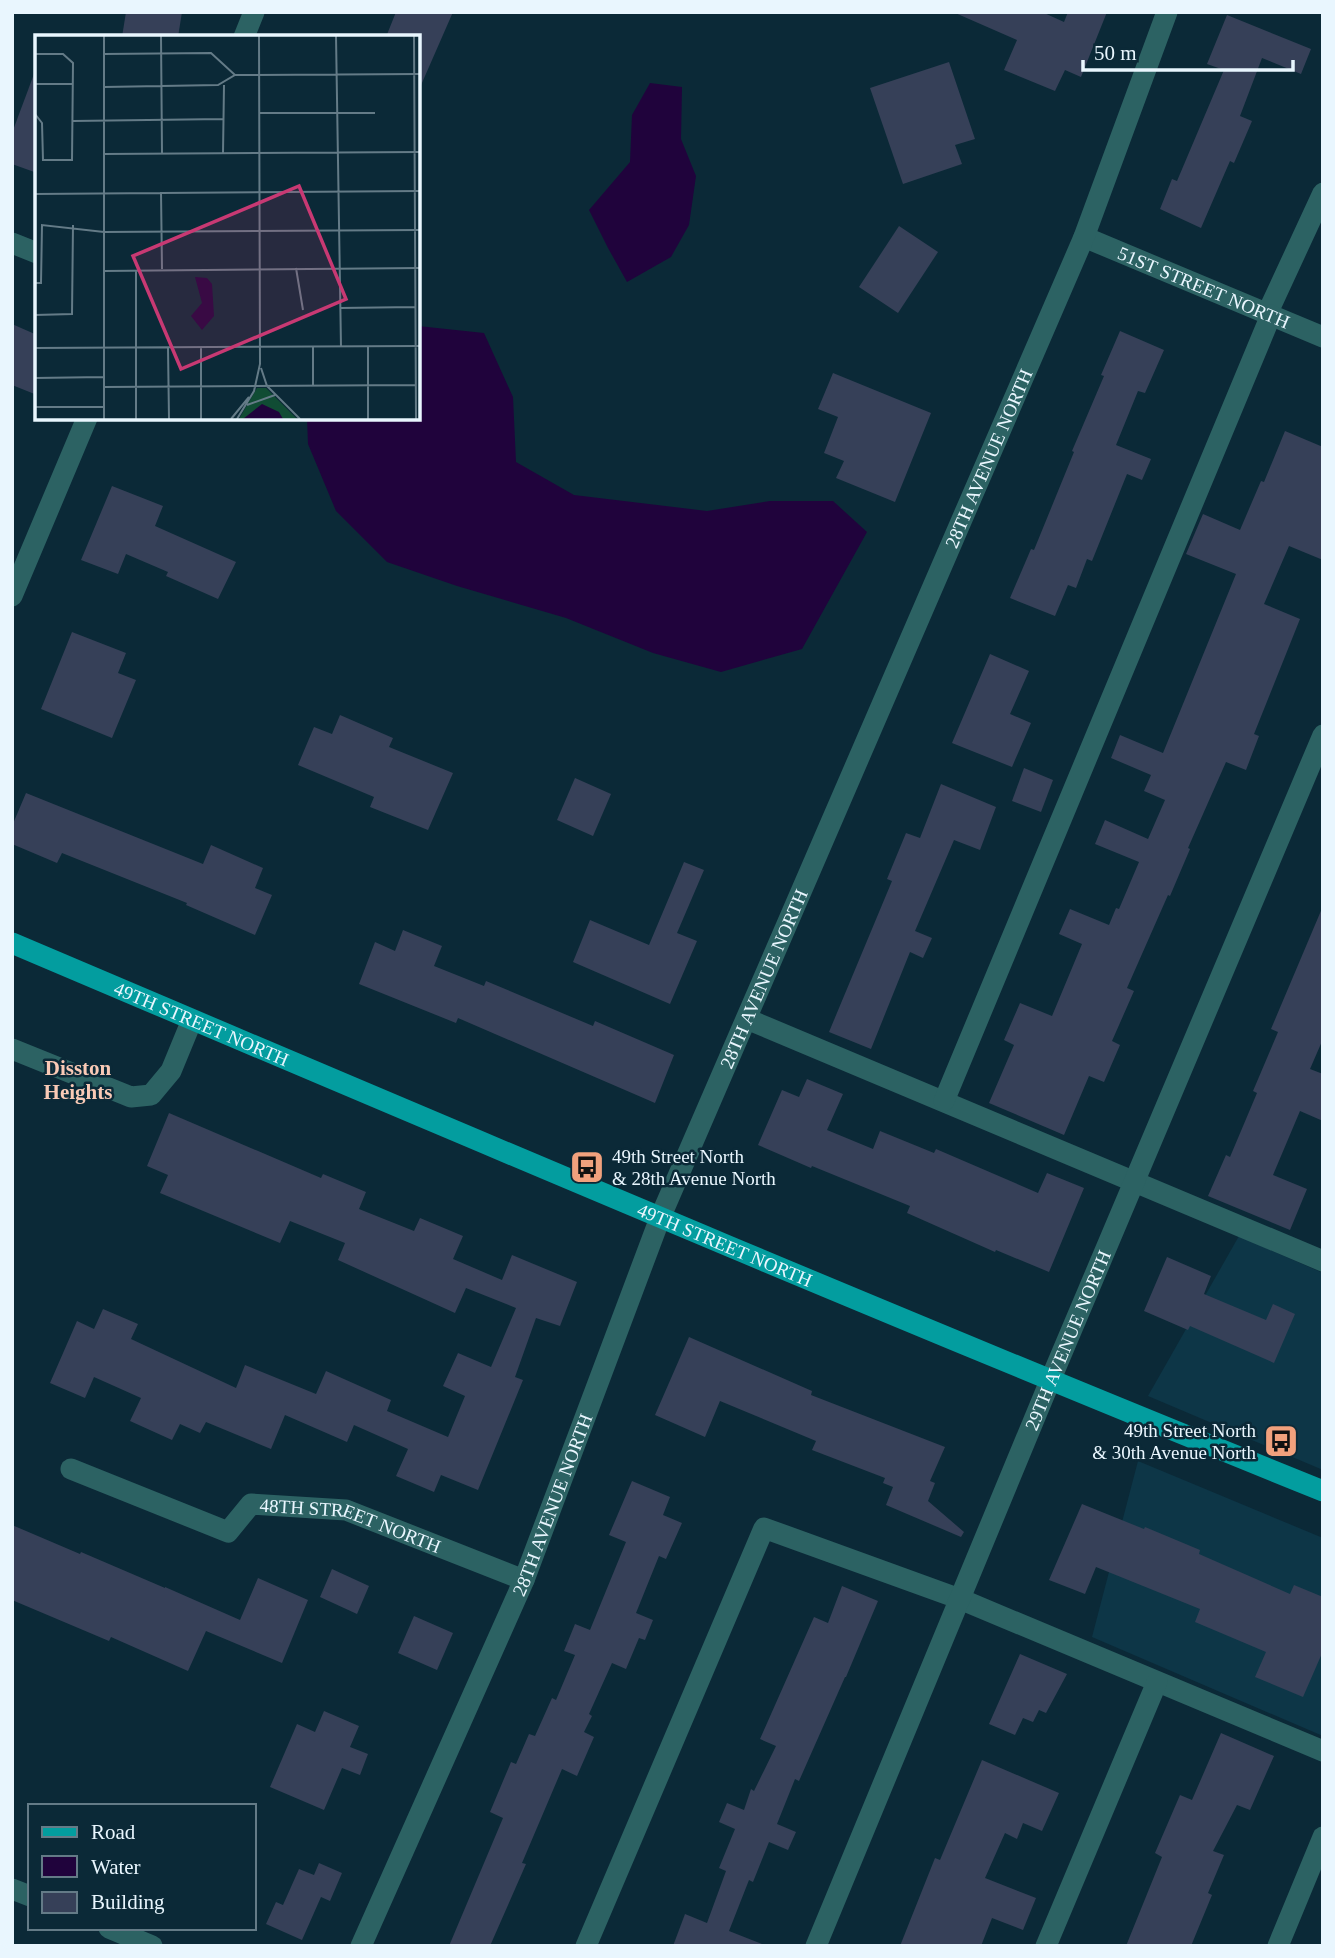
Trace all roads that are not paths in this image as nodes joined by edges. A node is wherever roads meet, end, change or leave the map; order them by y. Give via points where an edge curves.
1 (254, 12) edge
2 (1167, 12) edge
3 (245, 35) edge
4 (1323, 193) edge
5 (1084, 237) junction
6 (12, 243) edge
7 (35, 252) edge
8 (1269, 314) junction
9 (1323, 337) edge
10 (86, 420) edge
11 (12, 596) edge
12 (1323, 735) edge
13 (12, 943) edge
14 (747, 1019) junction
15 (192, 1020) junction
16 (12, 1049) edge
17 (944, 1101) junction
18 (1135, 1181) junction
19 (660, 1218) junction
20 (1323, 1261) edge
21 (1051, 1381) junction
22 (71, 1469) dead end
23 (1323, 1491) edge
24 (524, 1580) junction
25 (960, 1599) junction
26 (1157, 1682) junction
27 (1323, 1751) edge
28 (1323, 1837) edge
29 (114, 1930) edge
30 (152, 1946) edge
31 (361, 1946) edge
32 (586, 1946) edge
33 (816, 1946) edge
34 (1046, 1946) edge
35 (1278, 1946) edge

1 - 3 street
2 - 5 street, 28TH AVENUE NORTH
4 - 8 street
5 - 8 street, 51ST STREET NORTH
5 - 14 street, 28TH AVENUE NORTH
6 - 7 street
8 - 9 street, 51ST STREET NORTH
8 - 17 street
10 - 11 street
12 - 18 street, 29TH AVENUE NORTH
13 - 15 main road, 49TH STREET NORTH
14 - 17 street
14 - 19 street, 28TH AVENUE NORTH
15 - 16 street via 171,1071 151,1096 131,1097
15 - 19 main road, 49TH STREET NORTH
17 - 18 street
18 - 20 street
18 - 21 street, 29TH AVENUE NORTH
19 - 21 main road, 49TH STREET NORTH
19 - 24 street, 28TH AVENUE NORTH
21 - 23 main road, 49TH STREET NORTH
21 - 25 street, 29TH AVENUE NORTH
22 - 24 street, 48TH STREET NORTH via 228,1532 251,1504 346,1510
24 - 31 street, 28TH AVENUE NORTH
25 - 26 street
25 - 32 street via 764,1528
25 - 33 street, 29TH AVENUE NORTH
26 - 27 street
26 - 34 street
28 - 35 street
29 - 30 street

